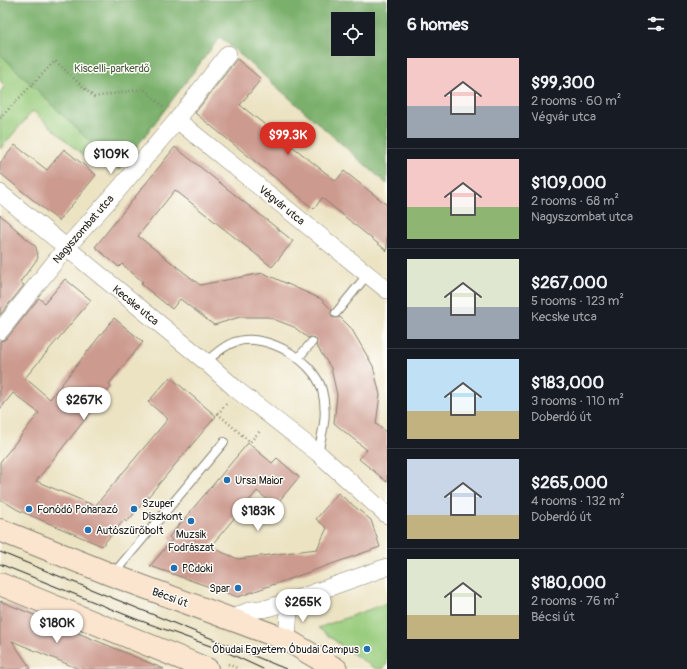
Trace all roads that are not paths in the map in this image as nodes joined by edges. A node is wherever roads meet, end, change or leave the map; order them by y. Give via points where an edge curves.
1 (228, 54) dead end
2 (177, 120) junction
3 (0, 193) edge
4 (66, 248) junction
5 (368, 274) junction
6 (387, 290) edge
7 (336, 313) dead end
8 (0, 331) edge
9 (312, 342) dead end
10 (298, 358) junction
11 (206, 362) junction
12 (224, 442) dead end
13 (318, 453) junction
14 (387, 515) edge
15 (0, 530) edge
16 (387, 567) edge
17 (112, 575) junction
18 (0, 584) edge
19 (299, 598) junction
20 (230, 619) junction
21 (287, 640) junction
22 (207, 669) edge
23 (336, 669) edge

1 - 2 street, Nagyszombat utca
2 - 4 street, Nagyszombat utca
2 - 5 street, Végvár utca
3 - 4 street, Kecske utca
4 - 8 street, Nagyszombat utca
4 - 11 street, Kecske utca
5 - 6 street, Végvár utca
5 - 7 lane
9 - 10 lane
10 - 11 lane via 273,344 249,340 228,346
10 - 13 lane via 309,367 321,389 326,419
11 - 13 street, Kecske utca via 237,390
12 - 17 lane
13 - 14 street, Kecske utca
15 - 17 main road, Bécsi út
16 - 19 street
17 - 20 main road, Bécsi út
18 - 22 main road
19 - 20 street via 268,608 251,610
19 - 21 street via 289,610
20 - 21 main road, Bécsi út
21 - 23 main road, Bécsi út

